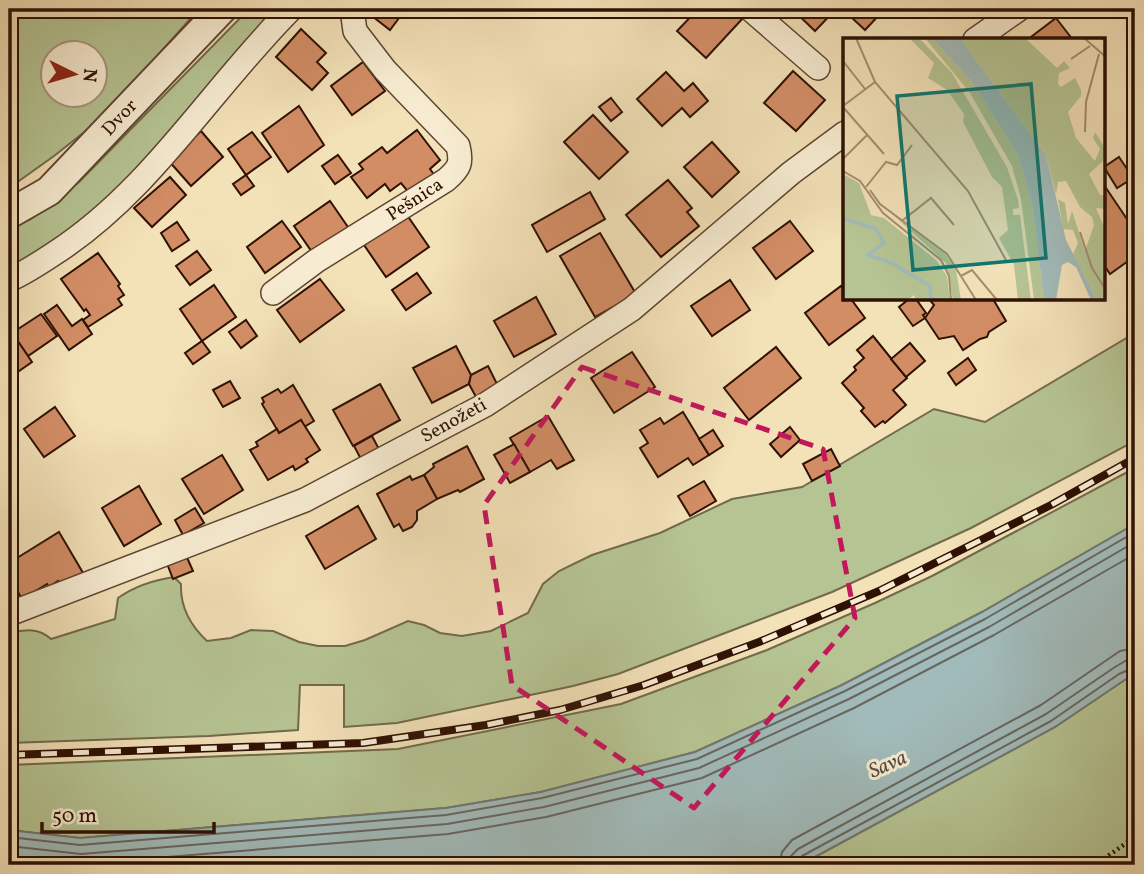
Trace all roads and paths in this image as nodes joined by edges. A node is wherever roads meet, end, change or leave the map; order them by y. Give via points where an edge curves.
1 (222, 9) edge
2 (291, 9) edge
3 (352, 9) edge
4 (750, 9) edge
5 (1019, 9) edge
6 (978, 38) edge
7 (818, 68) dead end
8 (843, 134) edge
9 (9, 214) edge
10 (9, 280) edge
11 (273, 293) dead end
12 (9, 614) edge
13 (1135, 837) edge
14 (1095, 865) edge

1 - 9 street, Dvor via 49,191
2 - 10 street via 120,203 83,235
3 - 11 street, Pešnica via 355,31 402,89 458,146 462,161 446,180
4 - 7 street
5 - 6 street
8 - 12 street, Senožeti via 632,309 485,405 305,500
13 - 14 path

